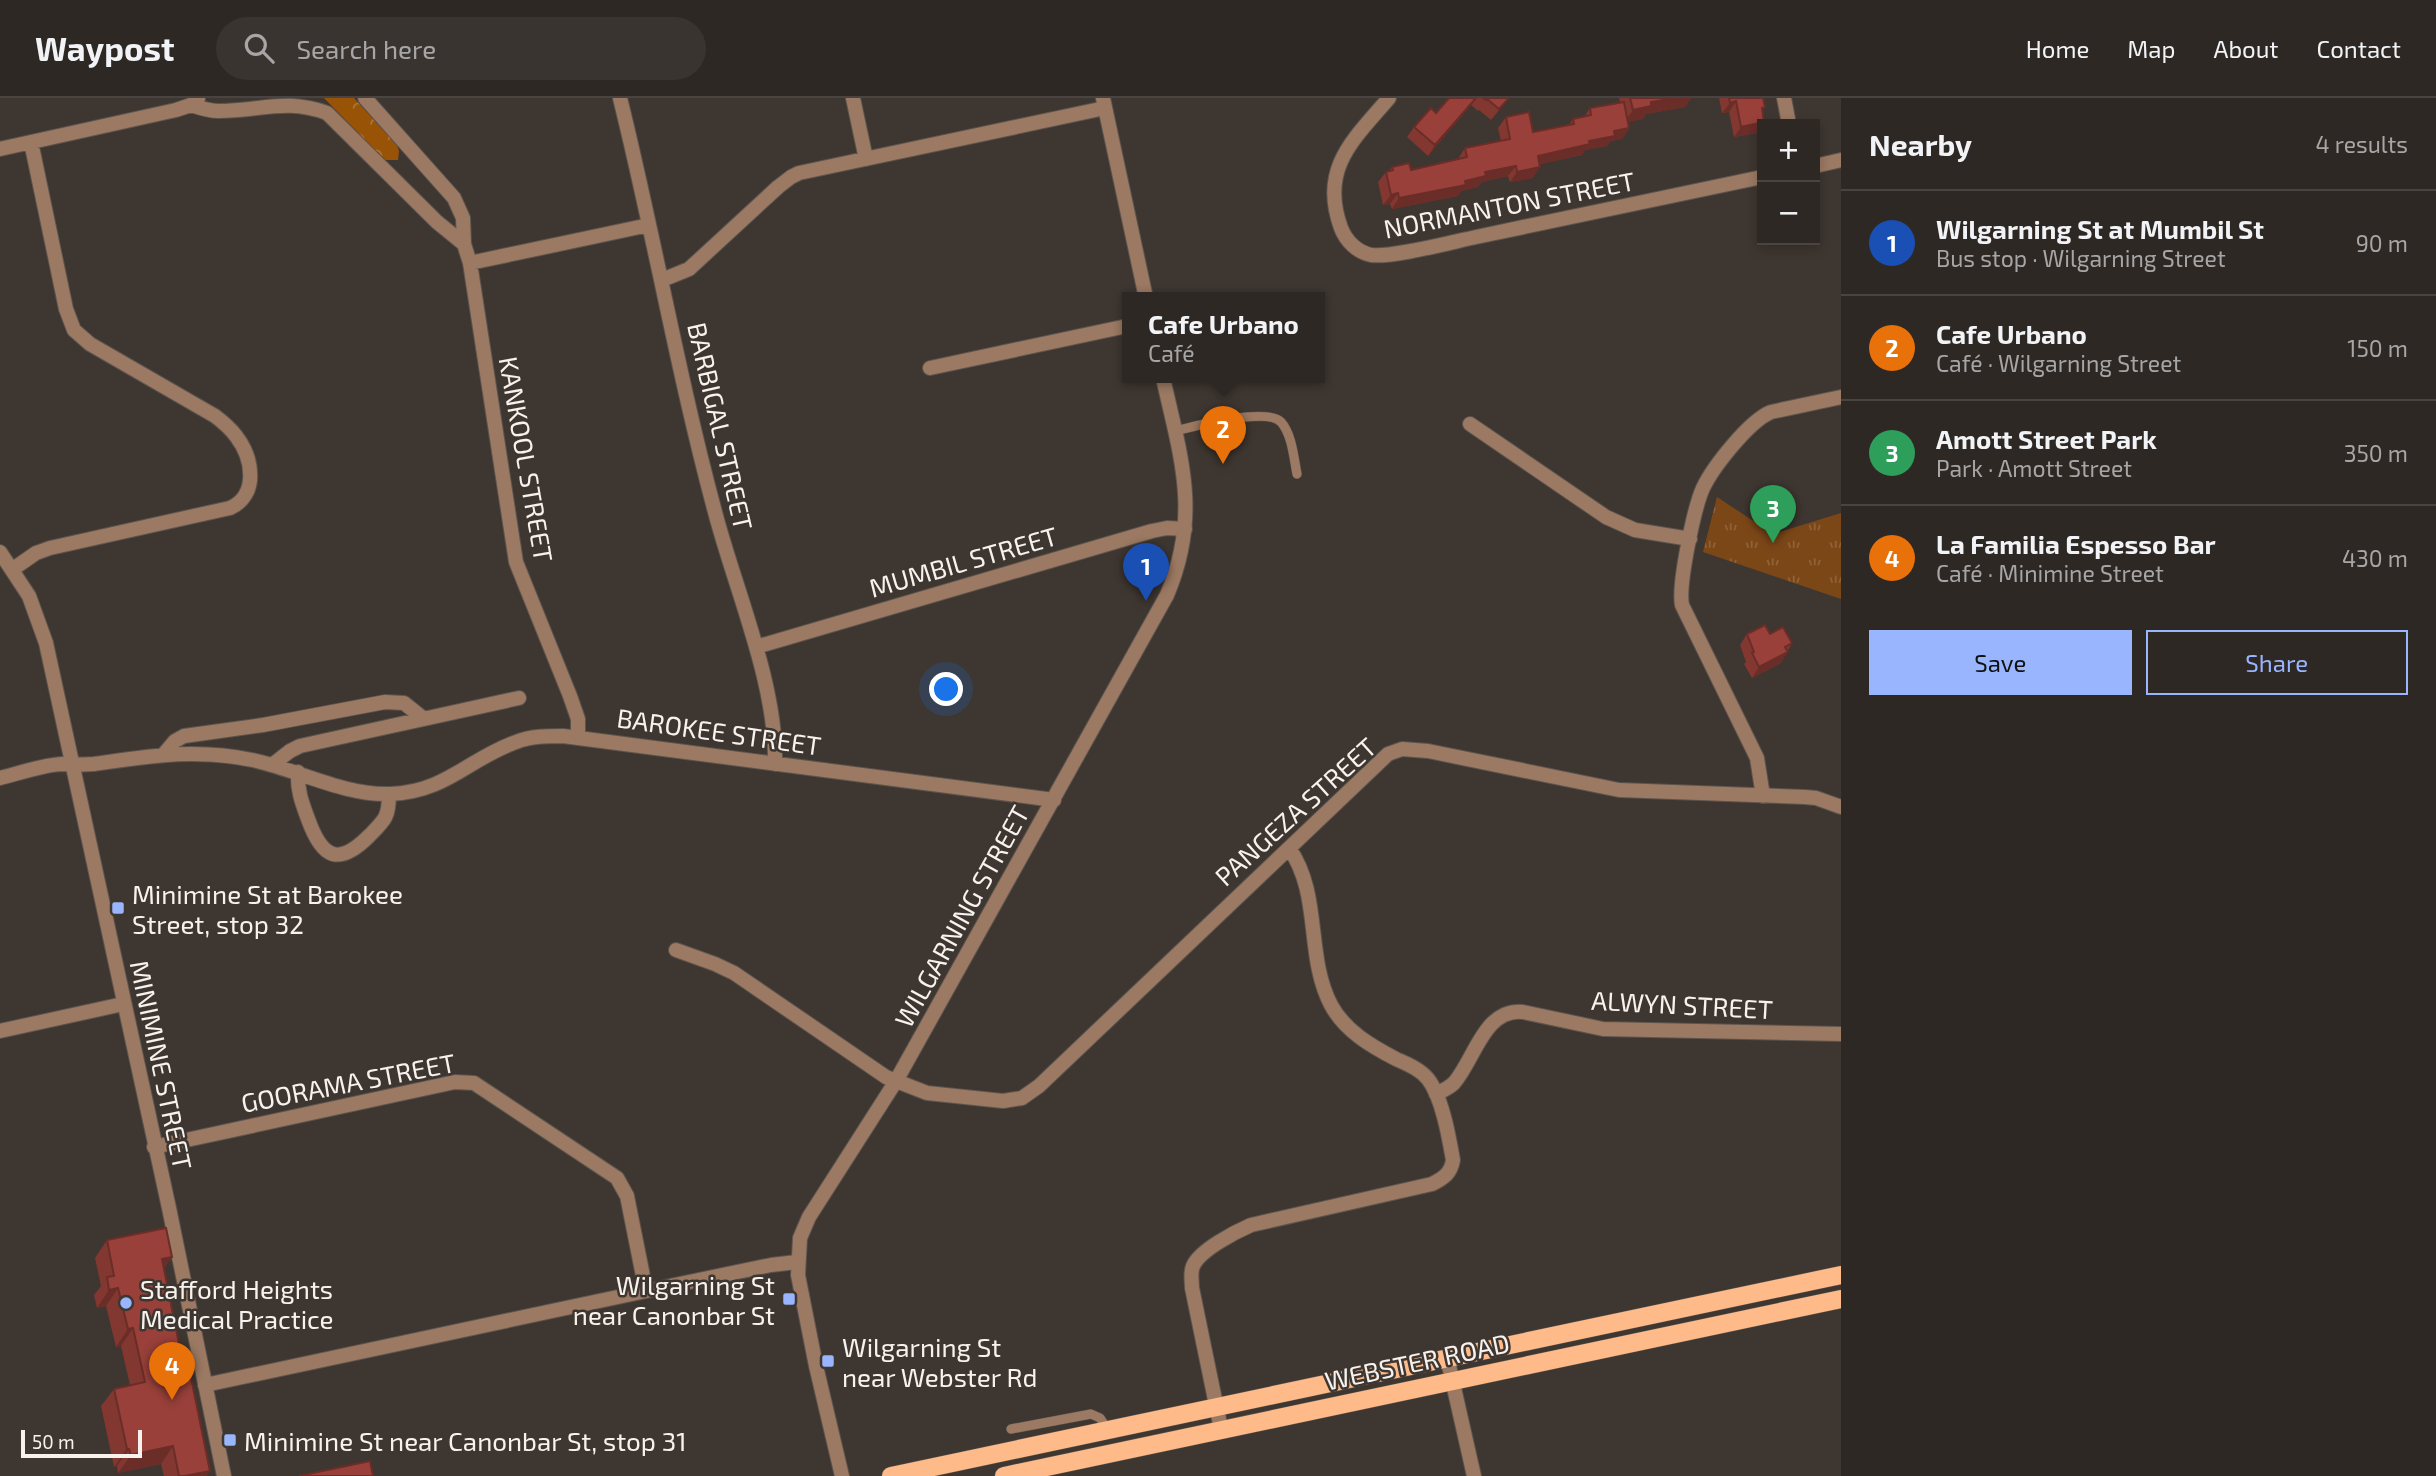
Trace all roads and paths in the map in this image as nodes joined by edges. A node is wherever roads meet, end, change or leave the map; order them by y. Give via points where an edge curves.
1 (365, 98) edge
2 (620, 98) edge
3 (853, 98) edge
4 (1389, 98) edge
5 (1784, 98) edge
6 (195, 102) edge
7 (1104, 103) edge
8 (1788, 119) edge
9 (31, 142) junction
10 (0, 149) edge
11 (866, 159) junction
12 (1841, 160) edge
13 (1820, 165) edge
14 (1757, 178) edge
15 (649, 225) junction
16 (464, 244) junction
17 (470, 263) junction
18 (662, 280) junction
19 (1145, 292) edge
20 (1122, 327) edge
21 (930, 368) dead end
22 (1164, 383) edge
23 (1841, 397) edge
24 (1470, 424) dead end
25 (1175, 431) junction
26 (1297, 474) dead end
27 (1185, 529) junction
28 (1690, 539) junction
29 (0, 552) edge
30 (13, 569) junction
31 (756, 648) junction
32 (519, 698) dead end
33 (424, 719) junction
34 (578, 738) junction
35 (163, 754) junction
36 (775, 764) junction
37 (72, 765) junction
38 (272, 765) junction
39 (298, 772) junction
40 (0, 778) edge
41 (389, 794) junction
42 (1763, 796) junction
43 (1054, 800) junction
44 (1841, 807) edge
45 (1289, 848) junction
46 (676, 950) dead end
47 (123, 1003) junction
48 (0, 1031) edge
49 (1841, 1034) edge
50 (896, 1081) junction
51 (1436, 1094) junction
52 (154, 1147) junction
53 (797, 1262) junction
54 (1841, 1275) edge
55 (646, 1291) junction
56 (1841, 1298) edge
57 (1447, 1357) junction
58 (1453, 1380) junction
59 (205, 1385) junction
60 (1216, 1406) junction
61 (1011, 1429) dead end
62 (1221, 1429) junction
63 (1108, 1430) junction
64 (224, 1476) edge
65 (842, 1476) edge
66 (891, 1476) edge
67 (1004, 1476) edge
68 (1474, 1476) edge

1 - 16 street, KANKOOL STREET via 454,198 463,218
2 - 15 street, BARBIGAL STREET
3 - 11 street
4 - 14 street, NORMANTON STREET via 1343,154 1335,175 1336,209 1343,232 1356,248 1373,255
5 - 8 street
6 - 9 street
6 - 16 street via 218,111 281,101 316,106
7 - 11 street
7 - 19 street
9 - 10 street
9 - 30 street via 74,330 226,425 242,443 251,480 248,494 230,508 42,550
11 - 18 street via 791,177 689,269
12 - 13 street
15 - 17 street
15 - 18 street, BARBIGAL STREET
16 - 17 street, KANKOOL STREET
17 - 34 street, KANKOOL STREET via 516,562 570,696 578,719
18 - 31 street, BARBIGAL STREET via 712,501
20 - 21 street
22 - 25 street, WILGARNING STREET
23 - 28 street via 1771,412 1755,420 1704,485
24 - 28 street via 1606,517 1635,530
25 - 26 lane via 1271,416 1287,431
25 - 27 street, WILGARNING STREET via 1186,491
27 - 31 street, MUMBIL STREET via 1152,531
27 - 43 street, WILGARNING STREET via 1180,559 1163,605
28 - 42 street via 1680,589 1682,606 1757,758
29 - 30 street, MINIMINE STREET
30 - 37 street, MINIMINE STREET via 41,626
31 - 36 street, BARBIGAL STREET via 775,736
32 - 33 street
33 - 35 street, BAROKEE STREET via 404,703 392,701 184,736
33 - 38 street via 300,746
34 - 36 street, BAROKEE STREET
34 - 41 street, BAROKEE STREET via 517,741 442,782
35 - 37 street, BAROKEE STREET
35 - 38 street, BAROKEE STREET via 215,755
36 - 43 street, BAROKEE STREET
37 - 40 street, BAROKEE STREET
37 - 47 street, MINIMINE STREET
38 - 39 street, BAROKEE STREET
39 - 41 street, BAROKEE STREET via 364,792
39 - 41 street via 299,793 315,838 333,854 350,851 381,824 388,814
42 - 44 street, PANGEZA STREET via 1815,798
42 - 45 street, PANGEZA STREET via 1619,790 1402,749 1388,754
43 - 50 street, WILGARNING STREET
45 - 50 street, PANGEZA STREET via 1027,1095 1003,1101 937,1095
45 - 51 street via 1303,871 1319,970 1334,1009 1366,1042 1419,1071
46 - 50 street, PANGEZA STREET via 734,973
47 - 48 street
47 - 52 street, MINIMINE STREET
49 - 51 street, ALWYN STREET via 1603,1029 1510,1012 1489,1026 1452,1085
50 - 53 street, WILGARNING STREET via 809,1217
51 - 60 street via 1453,1160 1446,1176 1424,1186 1251,1225 1196,1261 1192,1288
52 - 55 street, GOORAMA STREET via 455,1082 474,1083 617,1178 627,1196
52 - 59 street, MINIMINE STREET
53 - 55 street
53 - 65 street, WILGARNING STREET
54 - 57 main road, WEBSTER ROAD
55 - 59 street
56 - 58 main road, WEBSTER ROAD
57 - 58 street
57 - 60 main road, WEBSTER ROAD
58 - 62 main road, WEBSTER ROAD
58 - 68 street
59 - 64 street, MINIMINE STREET
60 - 62 street
60 - 63 main road, WEBSTER ROAD
61 - 63 lane via 1091,1414
62 - 67 main road, WEBSTER ROAD
63 - 66 main road, WEBSTER ROAD

